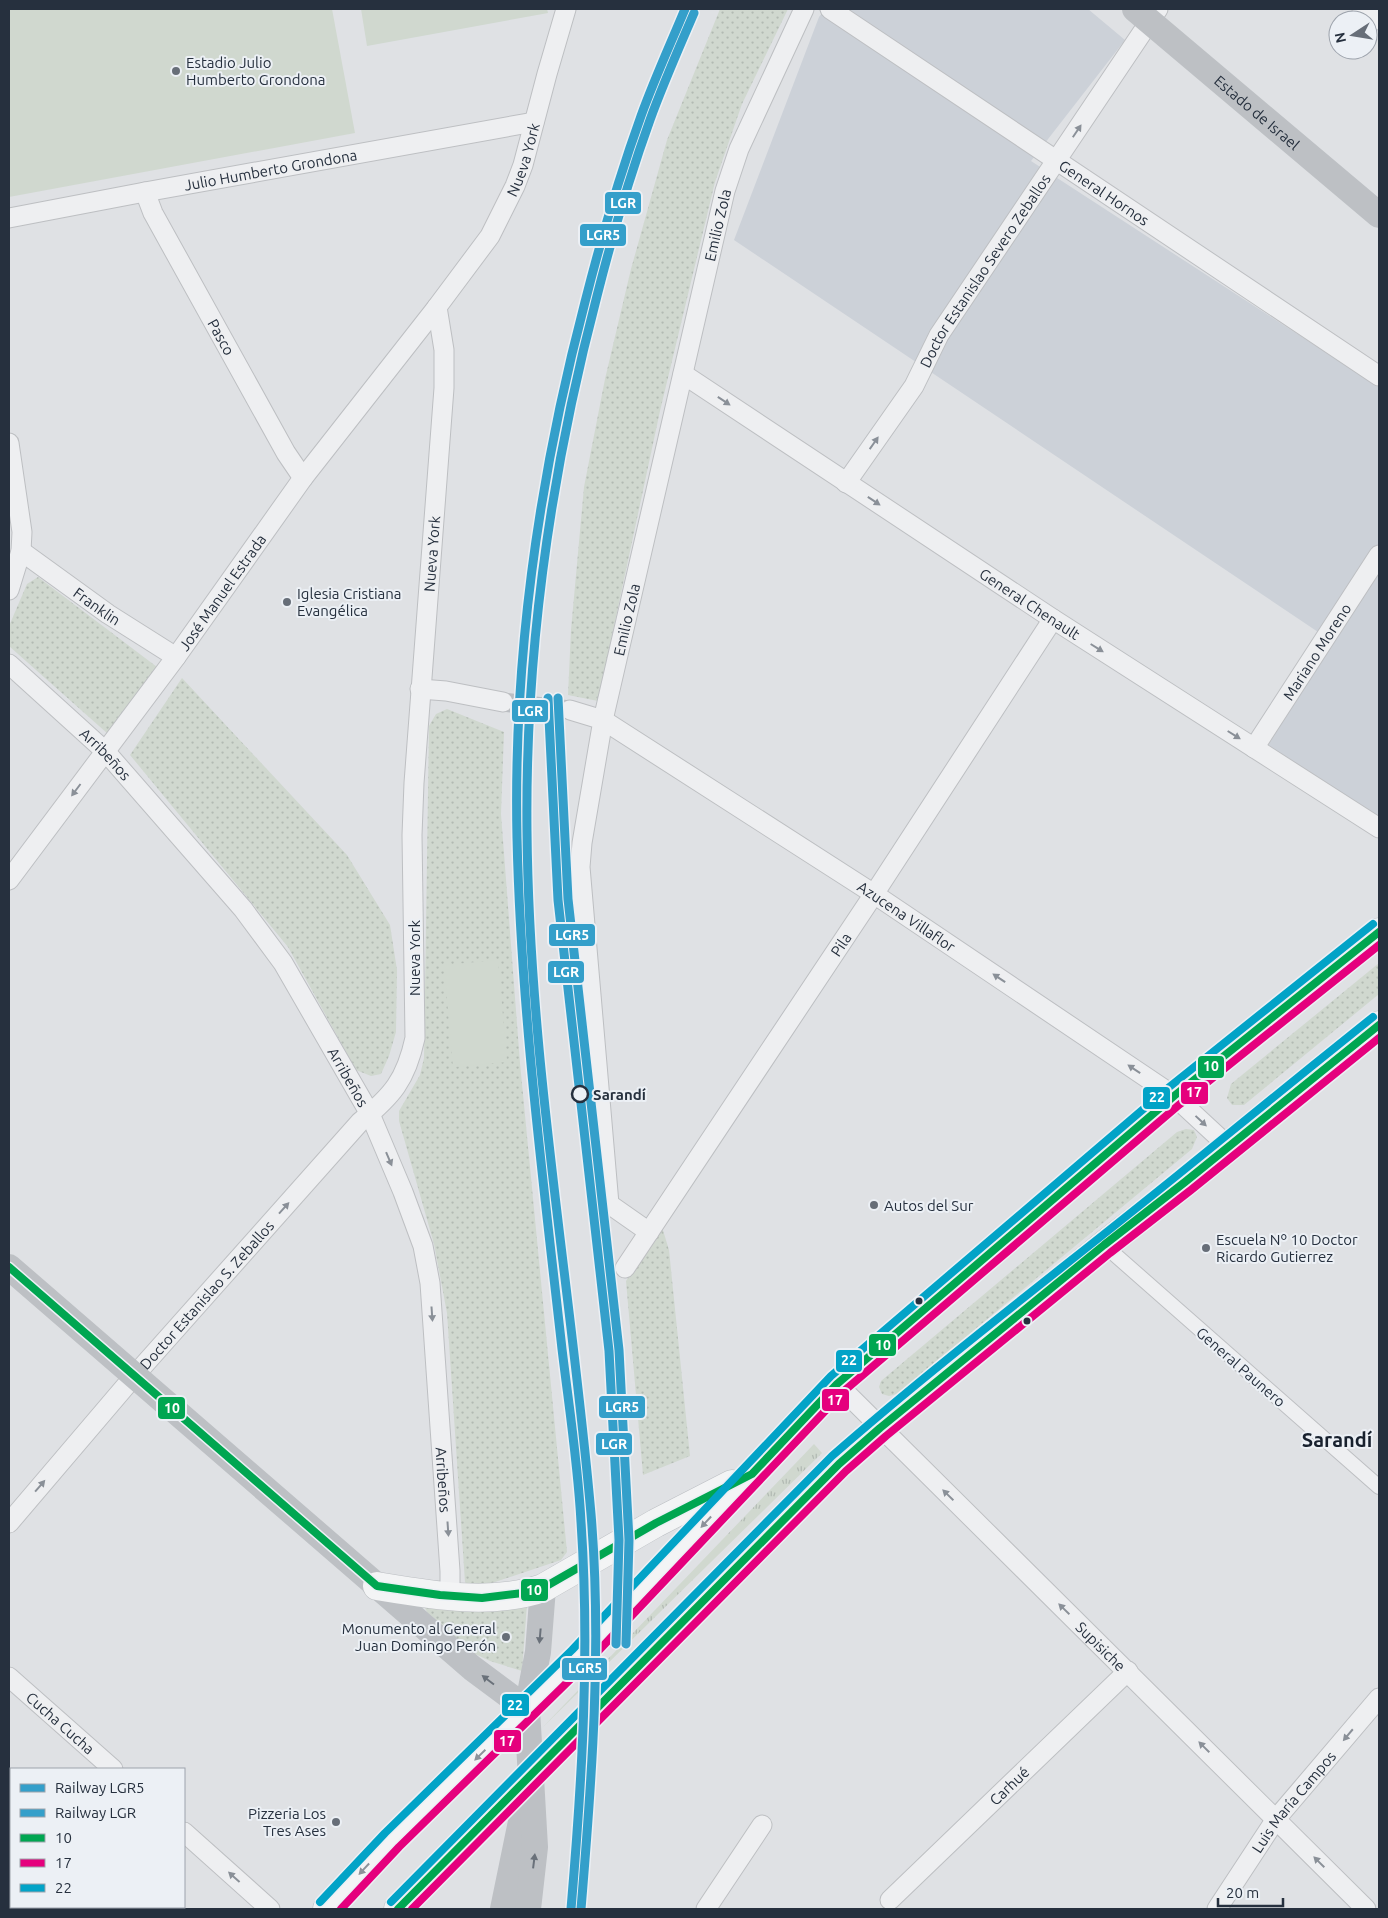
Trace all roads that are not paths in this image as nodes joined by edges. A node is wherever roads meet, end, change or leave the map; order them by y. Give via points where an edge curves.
1 (566, 9) edge
2 (804, 9) edge
3 (830, 9) edge
4 (1362, 9) edge
5 (1148, 13) edge
6 (1379, 20) edge
7 (534, 122) junction
8 (1057, 161) junction
9 (146, 192) junction
10 (1379, 215) edge
11 (9, 218) edge
12 (436, 308) junction
13 (683, 374) junction
14 (1379, 376) edge
15 (9, 443) edge
16 (303, 478) junction
17 (846, 483) junction
18 (21, 551) junction
19 (1379, 555) edge
20 (9, 590) edge
21 (1053, 620) junction
22 (176, 657) junction
23 (9, 664) edge
24 (420, 689) junction
25 (503, 702) tunnel mouth
26 (570, 710) tunnel mouth
27 (603, 720) junction
28 (1254, 748) junction
29 (105, 751) junction
30 (1379, 828) edge
31 (9, 880) edge
32 (874, 894) junction
33 (1379, 932) edge
34 (1379, 1025) edge
35 (1174, 1096) junction
36 (370, 1114) junction
37 (1228, 1146) junction
38 (649, 1232) junction
39 (1104, 1245) junction
40 (9, 1267) edge
41 (624, 1268) dead end
42 (135, 1376) junction
43 (837, 1384) junction
44 (880, 1428) junction
45 (752, 1474) junction
46 (1379, 1487) edge
47 (9, 1523) edge
48 (377, 1586) junction
49 (543, 1588) junction
50 (450, 1596) junction
51 (1128, 1671) junction
52 (9, 1677) edge
53 (1379, 1698) edge
54 (527, 1709) junction
55 (112, 1768) edge
56 (531, 1774) junction
57 (1276, 1819) junction
58 (762, 1825) dead end
59 (185, 1833) edge
60 (890, 1900) dead end
61 (270, 1909) edge
62 (327, 1909) edge
63 (398, 1909) edge
64 (503, 1909) edge
65 (528, 1909) edge
66 (706, 1909) edge
67 (1217, 1909) edge
68 (1366, 1909) edge

1 - 7 street, Nueva York
2 - 13 street, Emilio Zola via 732,166
3 - 8 street, General Hornos
4 - 6 street
8 -> 5 street, Doctor Estanislao Severo Zeballos
5 - 10 main road, Estado de Israel
7 - 9 street, Julio Humberto Grondona
7 - 12 street, Nueva York via 518,179 490,236
8 - 14 street, General Hornos
17 -> 8 street, Doctor Estanislao Severo Zeballos via 914,386 939,335
9 - 11 street, Julio Humberto Grondona
9 - 16 street, Pasco via 153,213
12 - 16 street, José Manuel Estrada
12 - 24 street, Nueva York via 444,350 444,388
13 -> 17 street, General Chenault
13 - 27 street, Emilio Zola
15 - 18 street via 22,532
16 - 22 street, José Manuel Estrada
17 -> 21 street, General Chenault
18 - 20 street
18 - 22 street, Franklin via 108,614
19 - 28 street, Mariano Moreno
21 -> 28 street, General Chenault
21 - 32 street, Pila
22 - 29 street, José Manuel Estrada
23 - 29 street, Arribeños
24 - 25 street
24 - 36 street, Nueva York via 412,835 415,1038 400,1083
26 - 27 street, Azucena Villaflor
27 - 32 street, Azucena Villaflor
27 - 38 street, Emilio Zola via 580,866 609,1204
28 - 30 street, General Chenault
29 -> 31 street, José Manuel Estrada
29 - 36 street, Arribeños via 267,940
35 -> 32 street, Azucena Villaflor
32 - 38 street, Pila
33 - 35 main road
34 - 37 main road
35 -> 37 street, Azucena Villaflor
35 - 43 main road
42 -> 36 street, Doctor Estanislao S. Zeballos via 353,1129
36 -> 50 street, Arribeños via 423,1246 430,1283
37 - 39 main road
38 - 41 street, Pila
39 - 44 main road
39 - 46 street, General Paunero
40 - 42 main road
47 -> 42 street, Doctor Estanislao S. Zeballos
42 - 48 main road
43 - 44 street, Supisiche
43 - 45 main road
51 -> 44 street, Supisiche
44 - 56 main road via 839,1464
45 - 49 main road via 656,1523
45 -> 54 main road
48 - 50 main road
54 -> 48 main road via 472,1668
49 - 50 main road via 523,1595
49 -> 54 main road via 538,1652
57 -> 51 street, Supisiche
51 - 60 street, Carhué
52 - 55 street, Cucha Cucha
53 -> 57 street, Luis María Campos
54 - 56 main road
54 -> 62 main road via 392,1840
56 - 63 main road
56 - 64 main road
65 -> 56 main road via 535,1847
57 - 67 street, Luis María Campos
68 -> 57 street, Supisiche
58 - 66 street
61 -> 59 street

